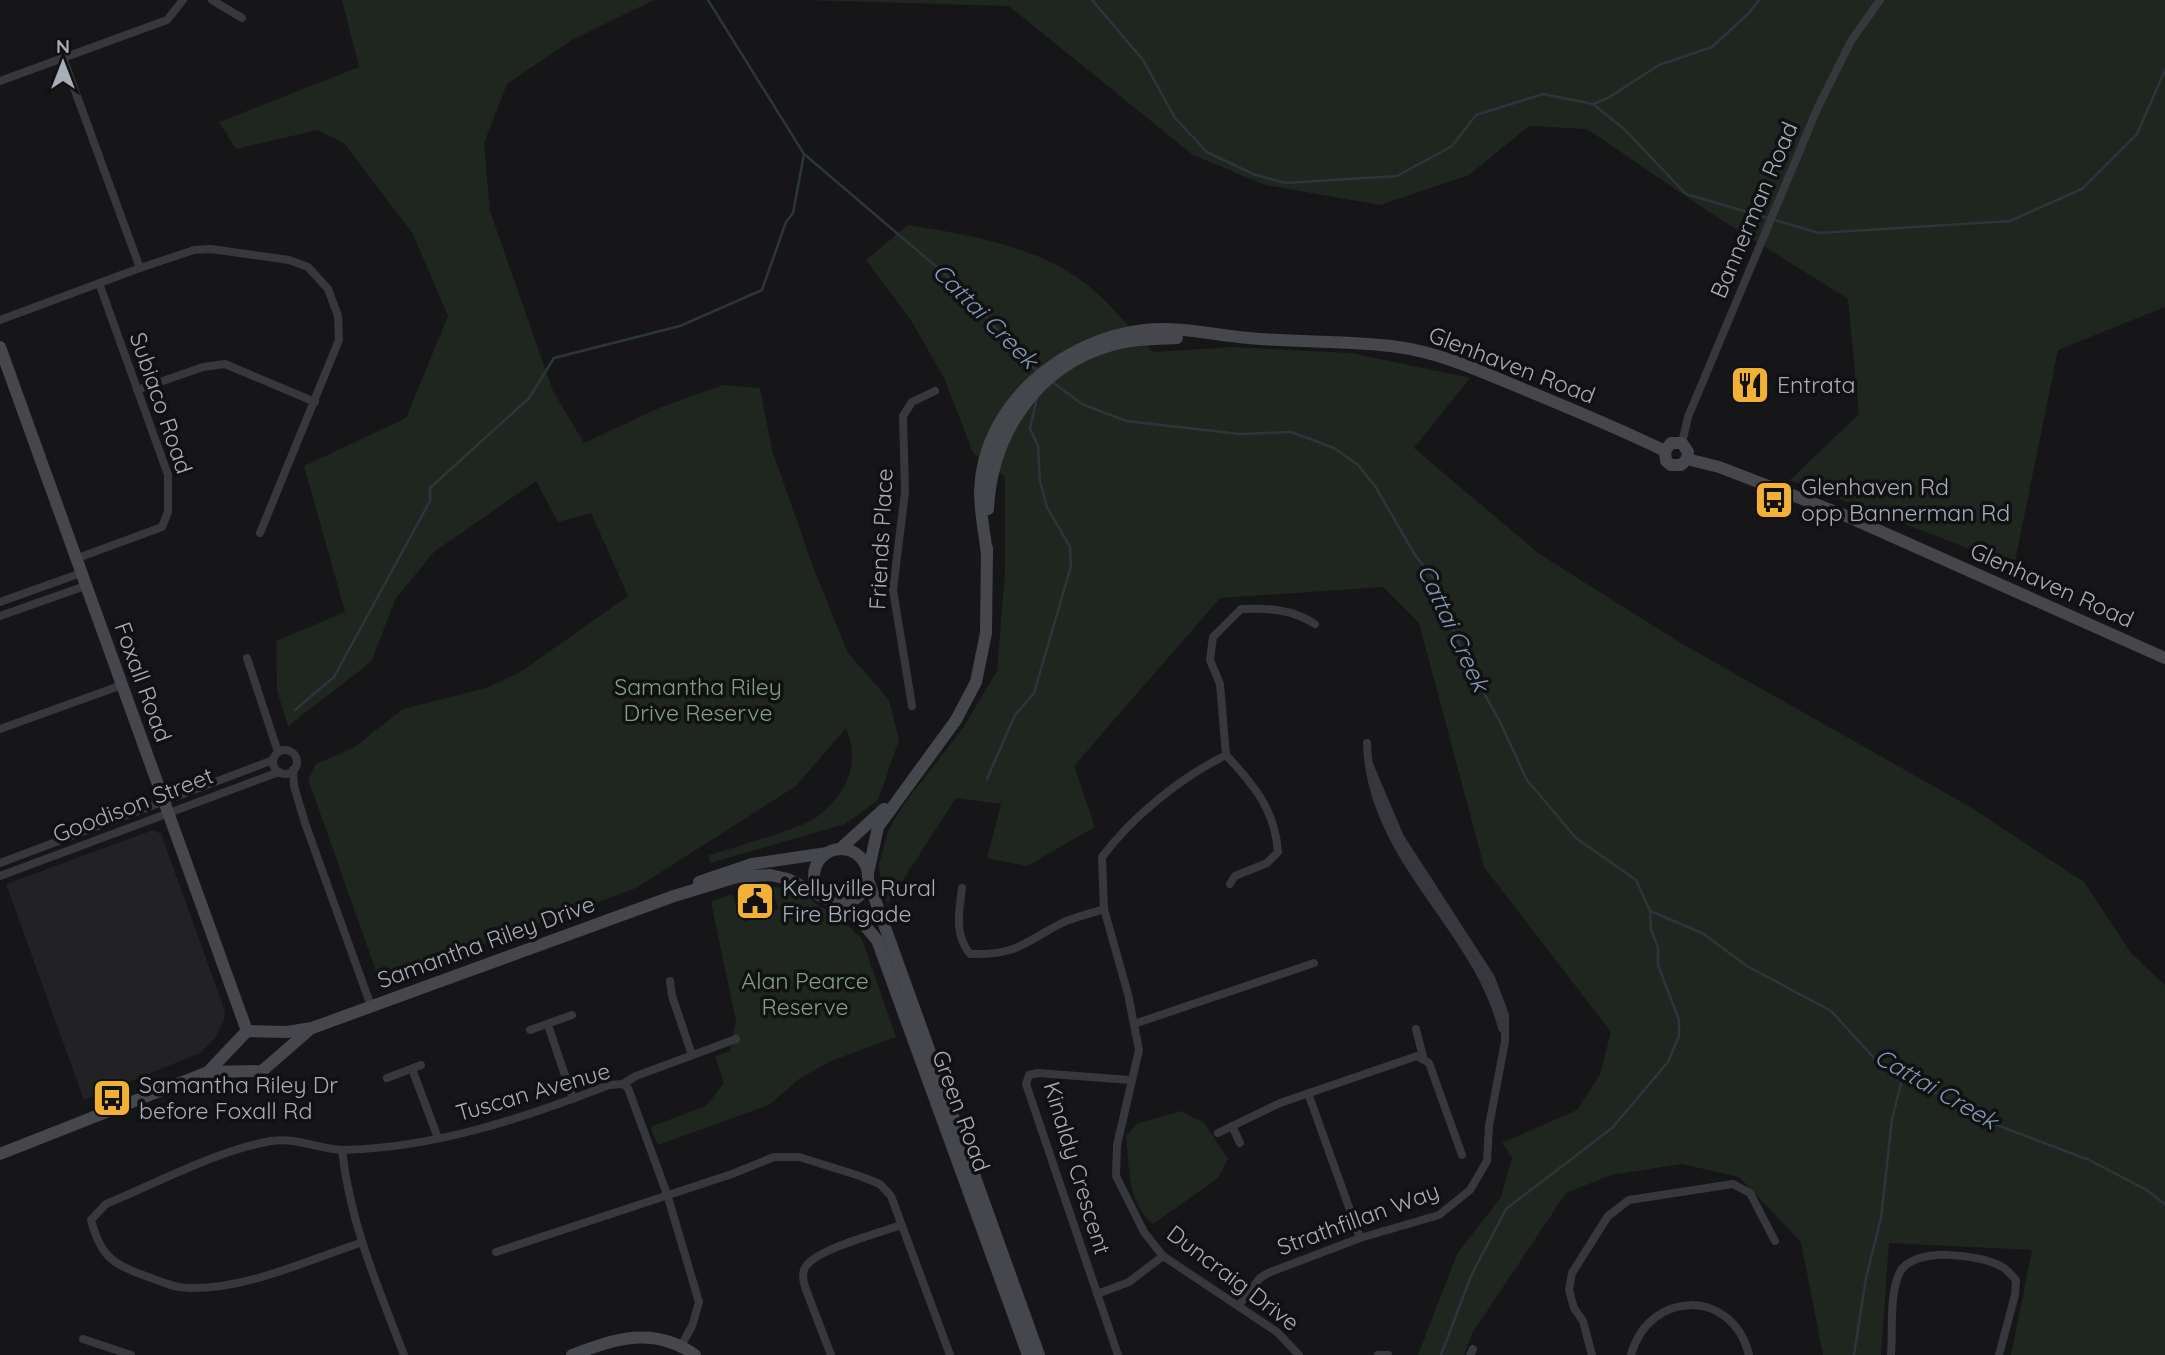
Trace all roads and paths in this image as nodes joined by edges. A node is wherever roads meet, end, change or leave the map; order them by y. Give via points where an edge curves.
1 (183, 0) edge
2 (212, 0) edge
3 (1880, 0) edge
4 (242, 18) dead end
5 (63, 58) junction
6 (0, 81) edge
7 (139, 268) junction
8 (99, 284) junction
9 (0, 320) edge
10 (0, 347) edge
11 (3, 363) edge
12 (136, 390) junction
13 (935, 391) dead end
14 (316, 402) junction
15 (1682, 443) junction
16 (1665, 451) junction
17 (1688, 459) junction
18 (260, 533) dead end
19 (75, 559) junction
20 (83, 580) junction
21 (0, 602) edge
22 (0, 616) edge
23 (1315, 624) dead end
24 (247, 658) dead end
25 (2165, 658) edge
26 (122, 685) junction
27 (912, 706) dead end
28 (0, 729) edge
29 (1367, 743) dead end
30 (279, 754) junction
31 (1226, 755) junction
32 (286, 772) junction
33 (895, 799) junction
34 (166, 806) junction
35 (834, 851) junction
36 (0, 863) edge
37 (0, 876) edge
38 (868, 876) junction
39 (1230, 884) dead end
40 (962, 888) dead end
41 (674, 896) junction
42 (826, 899) junction
43 (1104, 909) junction
44 (1314, 963) dead end
45 (670, 981) dead end
46 (371, 1006) junction
47 (572, 1015) dead end
48 (1134, 1024) junction
49 (548, 1026) junction
50 (312, 1028) junction
51 (530, 1030) dead end
52 (1416, 1030) dead end
53 (247, 1031) junction
54 (265, 1032) junction
55 (736, 1039) dead end
56 (235, 1044) junction
57 (692, 1055) junction
58 (1423, 1057) junction
59 (273, 1062) junction
60 (248, 1070) junction
61 (208, 1072) junction
62 (387, 1078) dead end
63 (1130, 1080) junction
64 (623, 1084) junction
65 (1308, 1093) junction
66 (573, 1099) junction
67 (1232, 1126) junction
68 (1218, 1133) dead end
69 (438, 1138) junction
70 (1240, 1143) dead end
71 (342, 1150) junction
72 (0, 1154) edge
73 (1462, 1155) dead end
74 (667, 1194) junction
75 (901, 1225) junction
76 (1360, 1238) junction
77 (1775, 1241) dead end
78 (360, 1243) junction
79 (496, 1252) dead end
80 (1163, 1256) junction
81 (1097, 1294) junction
82 (1239, 1305) junction
83 (83, 1339) dead end
84 (681, 1346) junction
85 (125, 1354) edge
86 (404, 1355) edge
87 (572, 1355) edge
88 (695, 1355) edge
89 (831, 1355) edge
90 (950, 1355) edge
91 (1028, 1355) edge
92 (1039, 1355) edge
93 (1118, 1355) edge
94 (1300, 1355) edge
95 (1378, 1355) edge
96 (1388, 1355) edge
97 (1592, 1355) edge
98 (1631, 1355) edge
99 (1749, 1355) edge
100 (1891, 1355) edge
101 (1999, 1355) edge

1 - 5 street via 167,20
2 - 4 street
3 - 15 street, Bannerman Road via 1851,41 1818,107 1688,417
5 - 6 street
5 - 7 street
7 - 8 street
7 - 14 street via 202,249 289,260 308,267 328,289 340,325 337,349
8 - 9 street
8 - 12 street, Subiaco Road
10 - 11 main road, Foxall Road
11 - 19 main road, Foxall Road
12 - 14 street via 203,366 225,364
12 - 19 street, Subiaco Road via 169,482 167,518 157,530
13 - 27 street, Friends Place via 912,401 903,416 905,492 893,590
14 - 18 street
15 - 16 main road via 1671,443
15 - 17 main road
16 - 17 main road via 1671,465
16 - 33 main road, Glenhaven Road via 1509,383 1429,354 1357,342 1212,334 1113,345 1061,364 1023,389 991,444 981,492 986,633 976,682 943,737
17 - 25 main road, Glenhaven Road via 1844,515
19 - 20 main road, Foxall Road
20 - 21 street
20 - 22 street
20 - 26 main road, Foxall Road
23 - 31 street via 1300,614 1241,609 1213,637 1210,660 1220,684
24 - 30 street
26 - 28 street
26 - 34 main road, Foxall Road
29 - 76 street, Strathfillan Way via 1369,764 1400,837 1491,978 1505,1015 1505,1041 1487,1161 1470,1190 1438,1215
30 - 32 street
30 - 32 street via 296,756
30 - 34 street, Goodison Street
31 - 39 street via 1270,810 1278,852 1268,863 1235,876
31 - 43 street, Duncraig Drive via 1199,768 1112,843 1102,857
32 - 34 street, Goodison Street
32 - 46 street
33 - 35 main road, Glenhaven Road
33 - 38 main road, Glenhaven Road via 878,827
34 - 36 street, Goodison Street
34 - 37 street, Goodison Street
34 - 53 main road, Foxall Road
35 - 38 main road via 859,856
35 - 41 main road, Samantha Riley Drive via 738,867
35 - 42 main road via 818,861 814,872 815,884
38 - 42 main road via 865,889 853,901
38 - 92 main road, Green Road
40 - 43 street via 958,925 962,944 970,954 998,955 1032,942 1062,923
41 - 42 main road, Samantha Riley Drive via 754,875 788,879
41 - 46 main road, Samantha Riley Drive
42 - 91 main road, Green Road via 860,920 877,940
43 - 48 street, Duncraig Drive
44 - 48 street
45 - 57 street
46 - 50 main road, Samantha Riley Drive
47 - 49 street
48 - 63 street, Duncraig Drive via 1139,1050
49 - 51 street
49 - 66 street
50 - 54 main road, Samantha Riley Drive
50 - 59 main road, Samantha Riley Drive
52 - 58 street
53 - 54 main road, Samantha Riley Drive
53 - 56 main road, Samantha Riley Drive
54 - 59 main road via 276,1045
55 - 57 street
56 - 60 main road via 235,1058
56 - 61 main road, Samantha Riley Drive
57 - 64 street
58 - 65 street via 1412,1056
58 - 73 street
59 - 60 main road, Samantha Riley Drive via 262,1071
60 - 61 main road, Samantha Riley Drive
61 - 72 main road, Samantha Riley Drive
62 - 69 street via 416,1067
63 - 80 street, Duncraig Drive via 1116,1176 1144,1232
63 - 81 street, Kinaldy Crescent via 1038,1073 1029,1075 1026,1084
64 - 66 street, Tuscan Avenue
64 - 74 street, Tuscan Avenue
65 - 67 street
65 - 76 street
66 - 69 street, Tuscan Avenue via 484,1130
67 - 68 street
67 - 70 street
69 - 71 street, Tuscan Avenue
71 - 78 street
71 - 78 street, Tuscan Avenue via 289,1140 252,1146 106,1204 91,1220 102,1248 118,1266 188,1288 256,1278
74 - 75 street via 774,1157 799,1157 880,1184 891,1196
74 - 79 street
74 - 84 street, Tuscan Avenue via 699,1302
75 - 89 street via 825,1253 807,1266 805,1287
75 - 90 street
76 - 82 street, Strathfillan Way via 1268,1273
77 - 97 street via 1750,1193 1733,1184 1629,1200 1608,1216 1572,1273 1569,1290
78 - 86 street
80 - 81 street, Kinaldy Crescent via 1129,1282
80 - 82 street, Duncraig Drive
81 - 93 street
82 - 94 street, Duncraig Drive
83 - 85 street
84 - 87 main road via 658,1337 631,1336
84 - 88 main road
95 - 96 street
98 - 99 street via 1640,1331 1652,1317 1681,1305 1700,1306 1734,1323
100 - 101 street via 1900,1271 1911,1261 1945,1254 2004,1268 2016,1280

